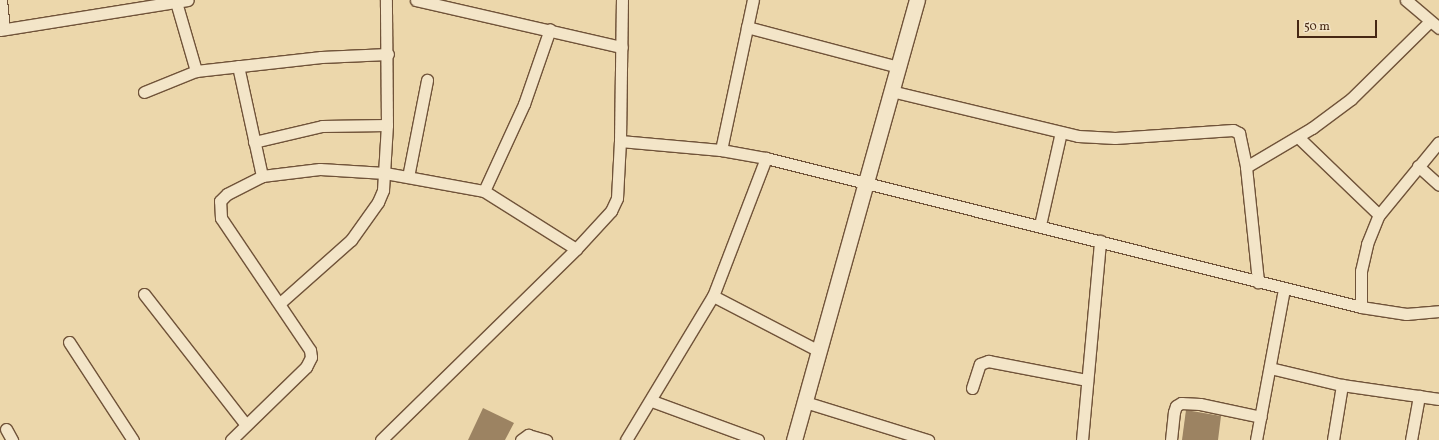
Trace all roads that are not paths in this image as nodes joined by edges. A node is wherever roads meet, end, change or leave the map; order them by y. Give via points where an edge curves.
1 (0, 0) edge
2 (188, 0) edge
3 (386, 0) edge
4 (622, 0) edge
5 (753, 0) edge
6 (917, 0) edge
7 (1406, 0) edge
8 (423, 1) edge
9 (176, 2) junction
10 (143, 4) edge
11 (1435, 24) edge
12 (747, 27) junction
13 (550, 29) junction
14 (2, 30) edge
15 (622, 47) junction
16 (388, 54) junction
17 (238, 66) junction
18 (898, 67) junction
19 (196, 71) junction
20 (427, 80) dead end
21 (891, 91) junction
22 (144, 92) dead end
23 (387, 125) junction
24 (1061, 132) junction
25 (1298, 137) junction
26 (620, 141) junction
27 (254, 142) junction
28 (1439, 142) edge
29 (721, 150) junction
30 (766, 158) junction
31 (1418, 166) junction
32 (1246, 167) junction
33 (385, 173) junction
34 (262, 176) junction
35 (408, 177) junction
36 (866, 181) junction
37 (1439, 185) edge
38 (484, 191) junction
39 (1380, 215) junction
40 (1040, 225) junction
41 (1100, 241) junction
42 (576, 249) junction
43 (1258, 282) junction
44 (1284, 289) junction
45 (144, 294) dead end
46 (713, 296) junction
47 (280, 303) junction
48 (1361, 307) junction
49 (1439, 312) edge
50 (69, 342) dead end
51 (819, 351) junction
52 (1270, 368) junction
53 (1087, 380) junction
54 (1342, 385) junction
55 (972, 388) dead end
56 (1419, 396) junction
57 (1439, 399) edge
58 (652, 401) junction
59 (805, 402) junction
60 (1261, 417) junction
61 (246, 425) junction
62 (6, 429) dead end
63 (12, 440) edge
64 (133, 440) edge
65 (231, 440) edge
66 (381, 440) edge
67 (521, 440) edge
68 (546, 440) edge
69 (626, 440) edge
70 (758, 440) edge
71 (794, 440) edge
72 (928, 440) edge
73 (1082, 440) edge
74 (1171, 440) edge
75 (1256, 440) edge
76 (1333, 440) edge
77 (1412, 440) edge

1 - 14 street
2 - 9 street
3 - 16 street
4 - 15 street
5 - 12 street
6 - 18 main road
7 - 11 street
8 - 13 street
9 - 10 street
9 - 19 street
10 - 14 street
11 - 25 street via 1351,99
12 - 18 street
12 - 29 street
13 - 15 street
13 - 38 street via 524,104
15 - 26 street
16 - 17 street via 321,57
16 - 23 street
17 - 19 street
17 - 27 street
18 - 21 main road
19 - 22 street
20 - 35 street
21 - 24 street
21 - 36 main road
23 - 27 street via 322,126
23 - 33 street
24 - 32 street via 1115,138 1233,130 1242,136
24 - 40 street
25 - 32 street
25 - 39 street
26 - 29 street
26 - 42 street via 617,198 611,211
27 - 34 street
28 - 31 street
29 - 30 street
30 - 36 street
30 - 46 street
31 - 37 street
31 - 39 street
32 - 43 street
33 - 34 street via 320,169
33 - 35 street
33 - 47 street via 383,190 378,202 351,240
34 - 47 street via 227,194 220,201 219,209 221,218
35 - 38 street
36 - 40 street
36 - 51 main road
38 - 42 street
39 - 48 street via 1367,244 1361,271
40 - 41 street
41 - 43 street
41 - 53 street
42 - 66 street
43 - 44 street
44 - 48 street
44 - 52 street
45 - 61 street
46 - 51 street
46 - 58 street
47 - 61 street via 310,350 311,357 306,366
48 - 49 street via 1406,314
50 - 64 street
51 - 59 main road
52 - 54 street
52 - 60 street
53 - 55 street via 988,361 980,364
53 - 73 street
54 - 56 street
54 - 76 street
56 - 57 street
56 - 77 street
58 - 69 street
58 - 70 street
59 - 71 main road
59 - 72 street
60 - 74 street via 1200,404 1181,403 1176,406 1174,412
60 - 75 street
61 - 65 street
62 - 63 street
67 - 68 street via 528,435

